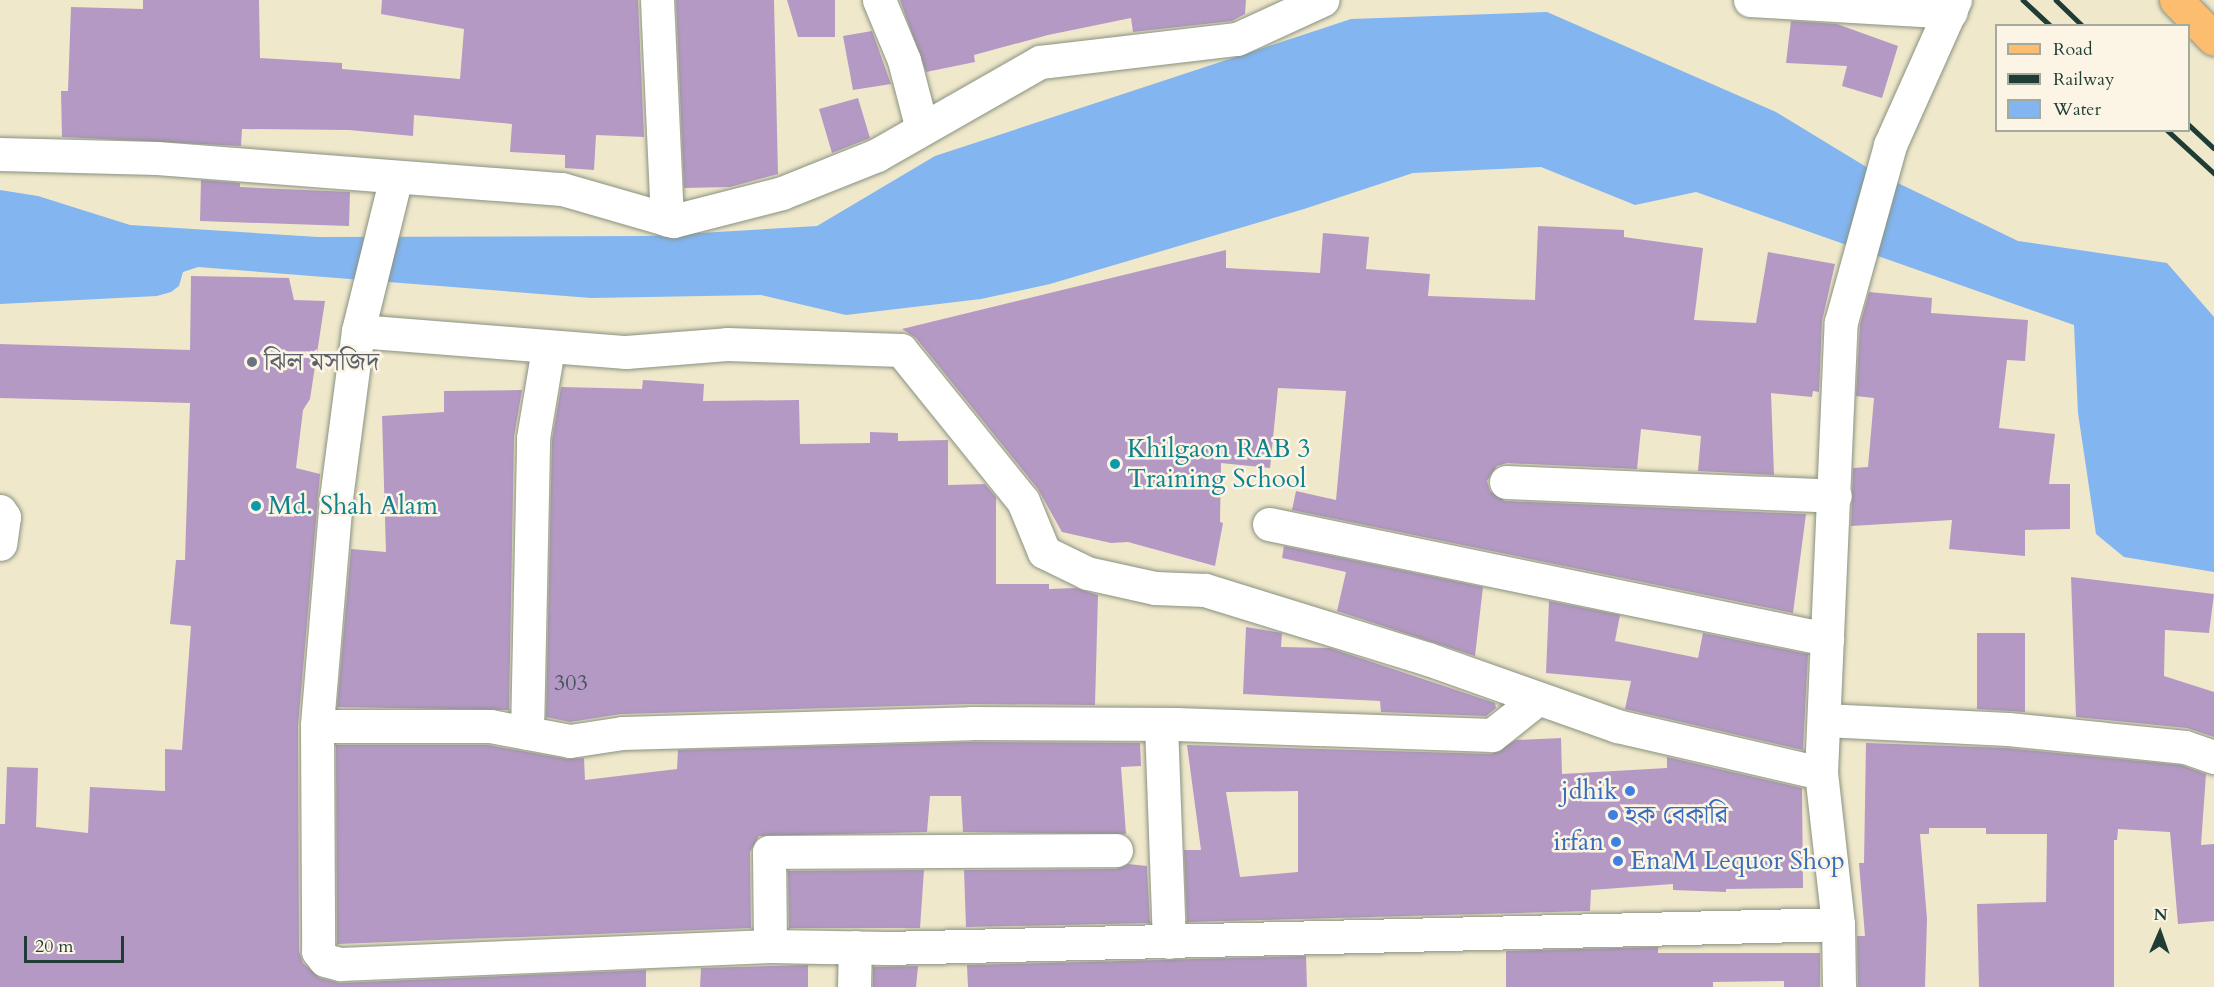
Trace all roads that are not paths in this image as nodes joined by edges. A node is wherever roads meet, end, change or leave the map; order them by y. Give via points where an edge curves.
1 (657, 0) edge
2 (879, 0) edge
3 (1322, 0) edge
4 (1750, 0) edge
5 (2176, 0) edge
6 (1953, 6) edge
7 (2214, 39) edge
8 (922, 129) junction
9 (0, 154) edge
10 (396, 177) junction
11 (667, 220) junction
12 (358, 331) junction
13 (548, 348) junction
14 (1506, 482) dead end
15 (1835, 496) junction
16 (0, 511) edge
17 (1269, 524) dead end
18 (0, 544) edge
19 (1827, 639) junction
20 (1536, 700) junction
21 (1824, 720) junction
22 (1161, 724) junction
23 (317, 726) junction
24 (526, 733) junction
25 (2214, 757) edge
26 (1821, 773) junction
27 (1116, 850) dead end
28 (1838, 924) junction
29 (1169, 942) junction
30 (770, 946) junction
31 (855, 947) junction
32 (402, 974) edge
33 (854, 987) edge
34 (1839, 987) edge

1 - 11 street
2 - 8 street via 904,60
3 - 8 street via 1237,39 1040,62
4 - 6 street
5 - 7 main road
6 - 15 street via 1890,145 1841,322
8 - 11 street via 877,156 782,193
9 - 10 street via 158,158
10 - 11 street via 562,189
10 - 12 street
12 - 13 street
12 - 23 street via 336,498
13 - 20 street via 626,352 727,344 901,350 1023,501 1044,552 1087,573 1155,588 1205,590 1428,658
13 - 24 street via 533,438
14 - 15 street
15 - 19 street
16 - 18 street via 4,517
17 - 19 street
19 - 21 street
20 - 22 street via 1492,735
20 - 26 street via 1617,726
21 - 25 street via 2008,729 2185,747
21 - 26 street
22 - 24 street via 971,723 622,733 570,741
22 - 29 street
23 - 24 street via 490,726
23 - 32 street via 318,951 325,960
26 - 28 street
27 - 30 street via 769,852
28 - 29 street
28 - 34 street
29 - 31 street
30 - 31 street
30 - 32 street
31 - 33 street

